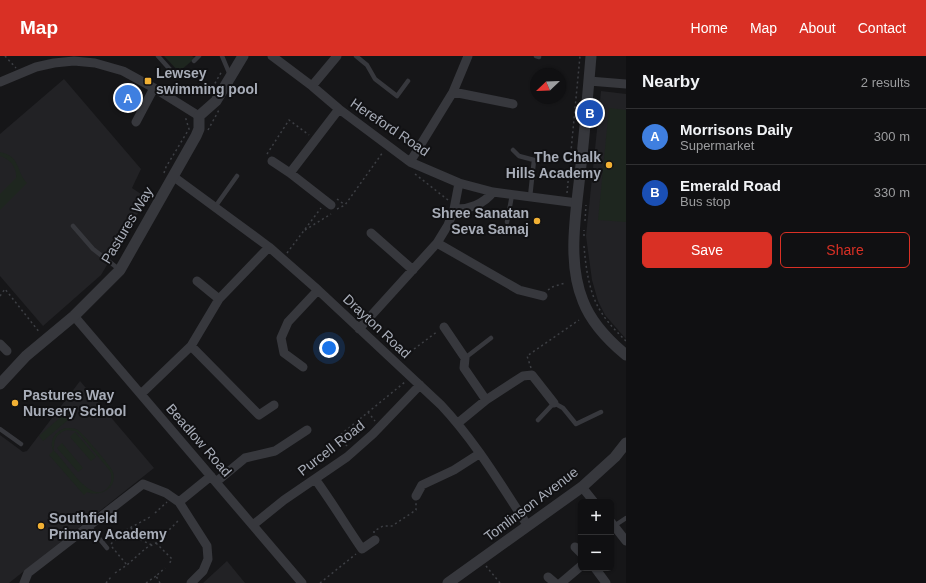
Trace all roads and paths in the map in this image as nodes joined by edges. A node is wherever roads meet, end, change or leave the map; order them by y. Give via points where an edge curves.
1 (5, 56) edge
2 (158, 56) edge
3 (199, 56) edge
4 (222, 56) edge
5 (243, 56) edge
6 (272, 56) edge
7 (337, 56) edge
8 (356, 56) edge
9 (468, 56) edge
10 (580, 56) edge
11 (591, 56) edge
12 (194, 61) dead end
13 (227, 73) junction
14 (175, 75) dead end
15 (15, 77) junction
16 (408, 81) dead end
17 (589, 81) junction
18 (0, 82) edge
19 (626, 84) edge
20 (312, 86) junction
21 (154, 88) junction
22 (210, 92) dead end
23 (453, 92) junction
24 (513, 104) dead end
25 (339, 109) junction
26 (185, 116) dead end
27 (199, 116) junction
28 (136, 122) dead end
29 (316, 140) junction
30 (388, 145) junction
31 (513, 150) dead end
32 (272, 161) joint
33 (410, 162) junction
34 (290, 173) junction
35 (169, 175) junction
36 (237, 176) dead end
37 (459, 183) junction
38 (494, 192) junction
39 (567, 193) dead end
40 (512, 195) junction
41 (530, 197) junction
42 (577, 202) junction
43 (328, 203) joint
44 (215, 206) junction
45 (454, 209) junction
46 (507, 222) dead end
47 (73, 226) dead end
48 (304, 230) junction
49 (584, 230) dead end
50 (371, 233) dead end
51 (437, 242) junction
52 (269, 247) junction
53 (282, 259) junction
54 (120, 270) junction
55 (413, 270) junction
56 (197, 281) dead end
57 (566, 283) dead end
58 (318, 290) junction
59 (0, 296) edge
60 (543, 296) joint
61 (219, 299) junction
62 (74, 316) junction
63 (579, 320) dead end
64 (444, 327) joint
65 (359, 329) junction
66 (42, 334) dead end
67 (491, 338) dead end
68 (626, 341) edge
69 (191, 346) junction
70 (626, 355) edge
71 (465, 358) junction
72 (396, 363) junction
73 (303, 367) dead end
74 (532, 375) junction
75 (411, 377) junction
76 (0, 384) edge
77 (420, 385) junction
78 (141, 394) junction
79 (486, 400) junction
80 (554, 403) junction
81 (274, 405) dead end
82 (368, 412) junction
83 (601, 412) dead end
84 (538, 420) dead end
85 (375, 421) dead end
86 (458, 423) junction
87 (0, 429) edge
88 (306, 430) dead end
89 (626, 443) edge
90 (20, 444) dead end
91 (353, 452) junction
92 (479, 454) junction
93 (213, 479) junction
94 (316, 479) junction
95 (582, 487) junction
96 (416, 496) joint
97 (592, 499) edge
98 (176, 500) junction
99 (155, 513) dead end
100 (186, 514) junction
101 (152, 516) dead end
102 (626, 518) edge
103 (614, 524) edge
104 (253, 525) junction
105 (614, 525) edge
106 (89, 526) junction
107 (528, 526) junction
108 (131, 528) junction
109 (126, 530) dead end
110 (122, 533) dead end
111 (375, 540) joint
112 (626, 541) edge
113 (156, 543) junction
114 (152, 545) junction
115 (107, 548) junction
116 (362, 549) junction
117 (481, 560) junction
118 (169, 564) dead end
119 (127, 565) junction
120 (165, 568) dead end
121 (578, 569) edge
122 (597, 571) edge
123 (115, 573) dead end
124 (111, 576) dead end
125 (156, 576) junction
126 (107, 582) edge
127 (24, 583) edge
128 (146, 583) edge
129 (160, 583) edge
130 (191, 583) edge
131 (302, 583) edge
132 (320, 583) edge
133 (448, 583) edge
134 (500, 583) edge
135 (562, 583) edge
136 (606, 583) edge

1 - 15 path via 16,68 13,72
2 - 14 lane
3 - 12 lane
4 - 13 lane
5 - 13 street
6 - 20 street, Hereford Road
7 - 20 street
8 - 16 lane via 367,65 375,80 397,96
9 - 23 street
10 - 39 path
11 - 17 street
13 - 22 path
13 - 27 street via 216,101
15 - 18 street
15 - 21 street via 36,67 74,61 95,63 123,71
17 - 19 street
17 - 42 street
20 - 25 street, Hereford Road
21 - 27 street
21 - 28 street
23 - 24 street
23 - 33 street
25 - 29 street
25 - 30 street, Hereford Road
26 - 35 path via 189,129 166,167
27 - 35 street, Pastures Way via 196,136
29 - 32 path via 289,120 267,155
29 - 34 street
30 - 33 street, Hereford Road
30 - 48 path via 345,205
31 - 41 lane via 519,156 534,160
32 - 34 street
33 - 37 street, Hereford Road
34 - 43 street
35 - 44 street, Drayton Road
35 - 54 street, Pastures Way
36 - 44 lane
37 - 38 street, Hereford Road
37 - 45 street
38 - 40 street, Hereford Road
38 - 45 street via 465,210
40 - 41 street, Hereford Road
40 - 46 lane
41 - 42 street, Hereford Road
42 - 70 street via 574,260 583,302 596,323
43 - 48 path
44 - 52 street, Drayton Road
45 - 51 street
47 - 54 lane via 93,249
48 - 53 path
49 - 68 path via 585,265 593,297 603,315
50 - 55 street
51 - 55 street
51 - 60 street via 519,290
52 - 53 street, Drayton Road
52 - 61 street
53 - 58 street, Drayton Road
54 - 62 street, Pastures Way
55 - 65 street
56 - 61 street
57 - 60 path via 552,287
58 - 65 street, Drayton Road
58 - 73 street via 288,322 281,338 284,353
59 - 66 path via 5,289
61 - 69 street
62 - 76 street, Pastures Way via 26,356
62 - 78 street, Beadlow Road
63 - 74 path via 527,356
64 - 71 street
64 - 72 path
65 - 72 street, Drayton Road
67 - 71 lane
69 - 78 street
69 - 81 street via 259,415
71 - 79 street via 464,368
72 - 75 street, Drayton Road
74 - 79 street via 523,376
74 - 80 street
75 - 77 street, Drayton Road
75 - 82 path
77 - 86 street, Drayton Road
77 - 91 street, Purcell Road via 395,413
78 - 93 street, Beadlow Road
79 - 86 street
80 - 83 lane via 563,408 576,424
80 - 84 lane
82 - 85 path
82 - 91 path via 339,436
86 - 92 street, Drayton Road
87 - 90 lane
88 - 93 street via 275,450 245,458
89 - 95 street, Tomlinson Avenue via 615,457
91 - 94 street, Purcell Road
92 - 96 street via 454,470 422,485
92 - 107 street, Drayton Road
93 - 98 street
93 - 104 street, Beadlow Road
94 - 104 street, Purcell Road
94 - 116 street
95 - 97 street
95 - 107 street, Tomlinson Avenue
96 - 111 path via 416,510 392,526 383,526 374,532
98 - 99 path
98 - 100 street
98 - 106 street via 143,484
100 - 113 path
100 - 130 street via 207,546 208,552 203,571
101 - 108 path
102 - 103 lane
104 - 131 street, Beadlow Road
105 - 112 street
106 - 115 lane
106 - 127 street via 28,573
107 - 117 street, Tomlinson Avenue
108 - 109 path
108 - 114 path via 141,540
110 - 115 path
111 - 116 street
113 - 114 path
113 - 118 path via 172,559
114 - 119 path
115 - 119 path via 113,547
116 - 132 path
117 - 133 street, Tomlinson Avenue
117 - 134 path
119 - 123 path
120 - 125 path
121 - 135 street
122 - 136 street
124 - 126 path
125 - 128 path
125 - 129 path

